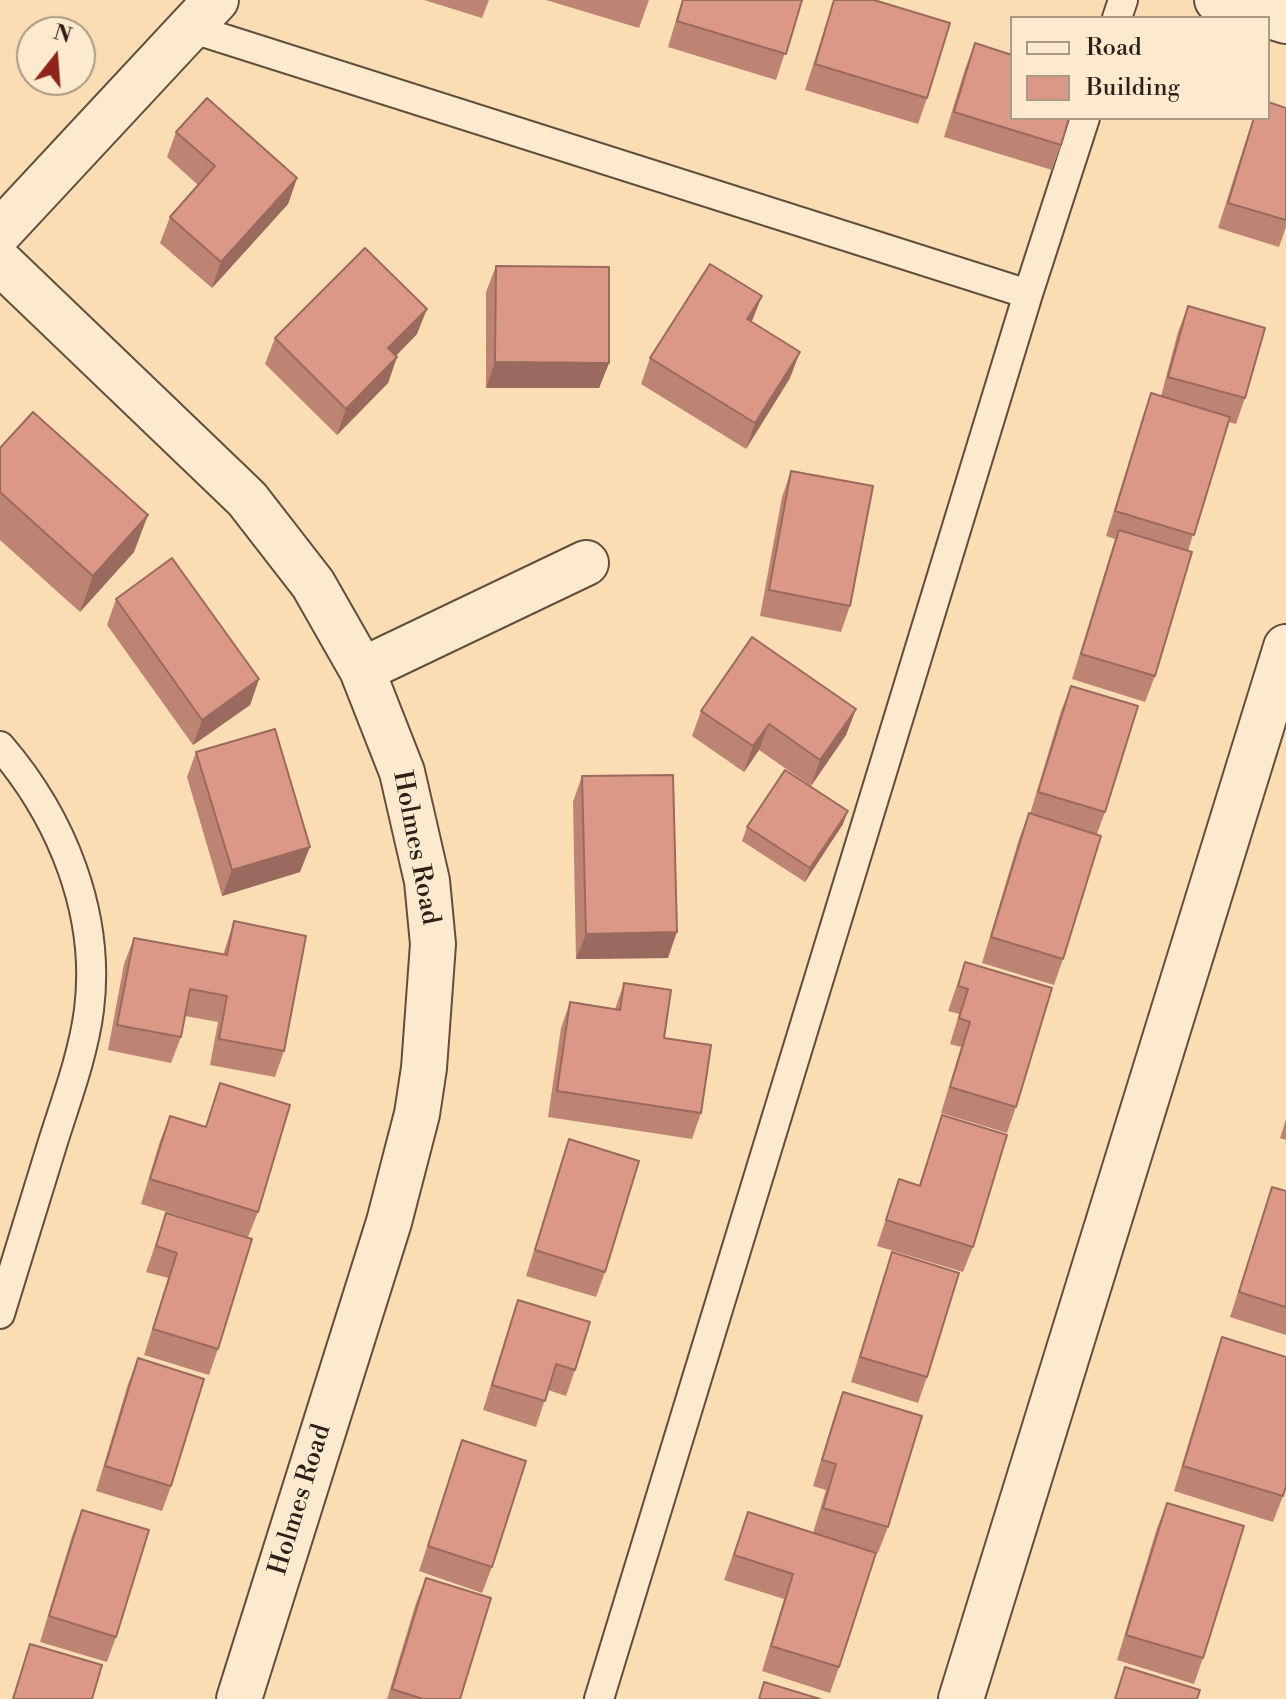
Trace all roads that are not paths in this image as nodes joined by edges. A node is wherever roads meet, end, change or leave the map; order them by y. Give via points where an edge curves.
1 (1217, 0) edge
2 (203, 14) edge
3 (1270, 16) edge
4 (1084, 120) edge
5 (0, 232) edge
6 (0, 262) edge
7 (1028, 294) junction
8 (586, 563) dead end
9 (1286, 647) edge
10 (362, 670) junction
11 (0, 746) edge
12 (0, 1314) edge
13 (239, 1699) edge
14 (599, 1699) edge
15 (961, 1699) edge

1 - 3 street
2 - 5 street
2 - 7 lane
4 - 7 lane
6 - 10 street, Holmes Road via 247,499 313,584
7 - 14 lane
8 - 10 street
9 - 15 street
10 - 13 street, Holmes Road via 402,772 427,881 433,944 424,1068 389,1222
11 - 12 lane via 52,817 72,868 91,982 84,1039

